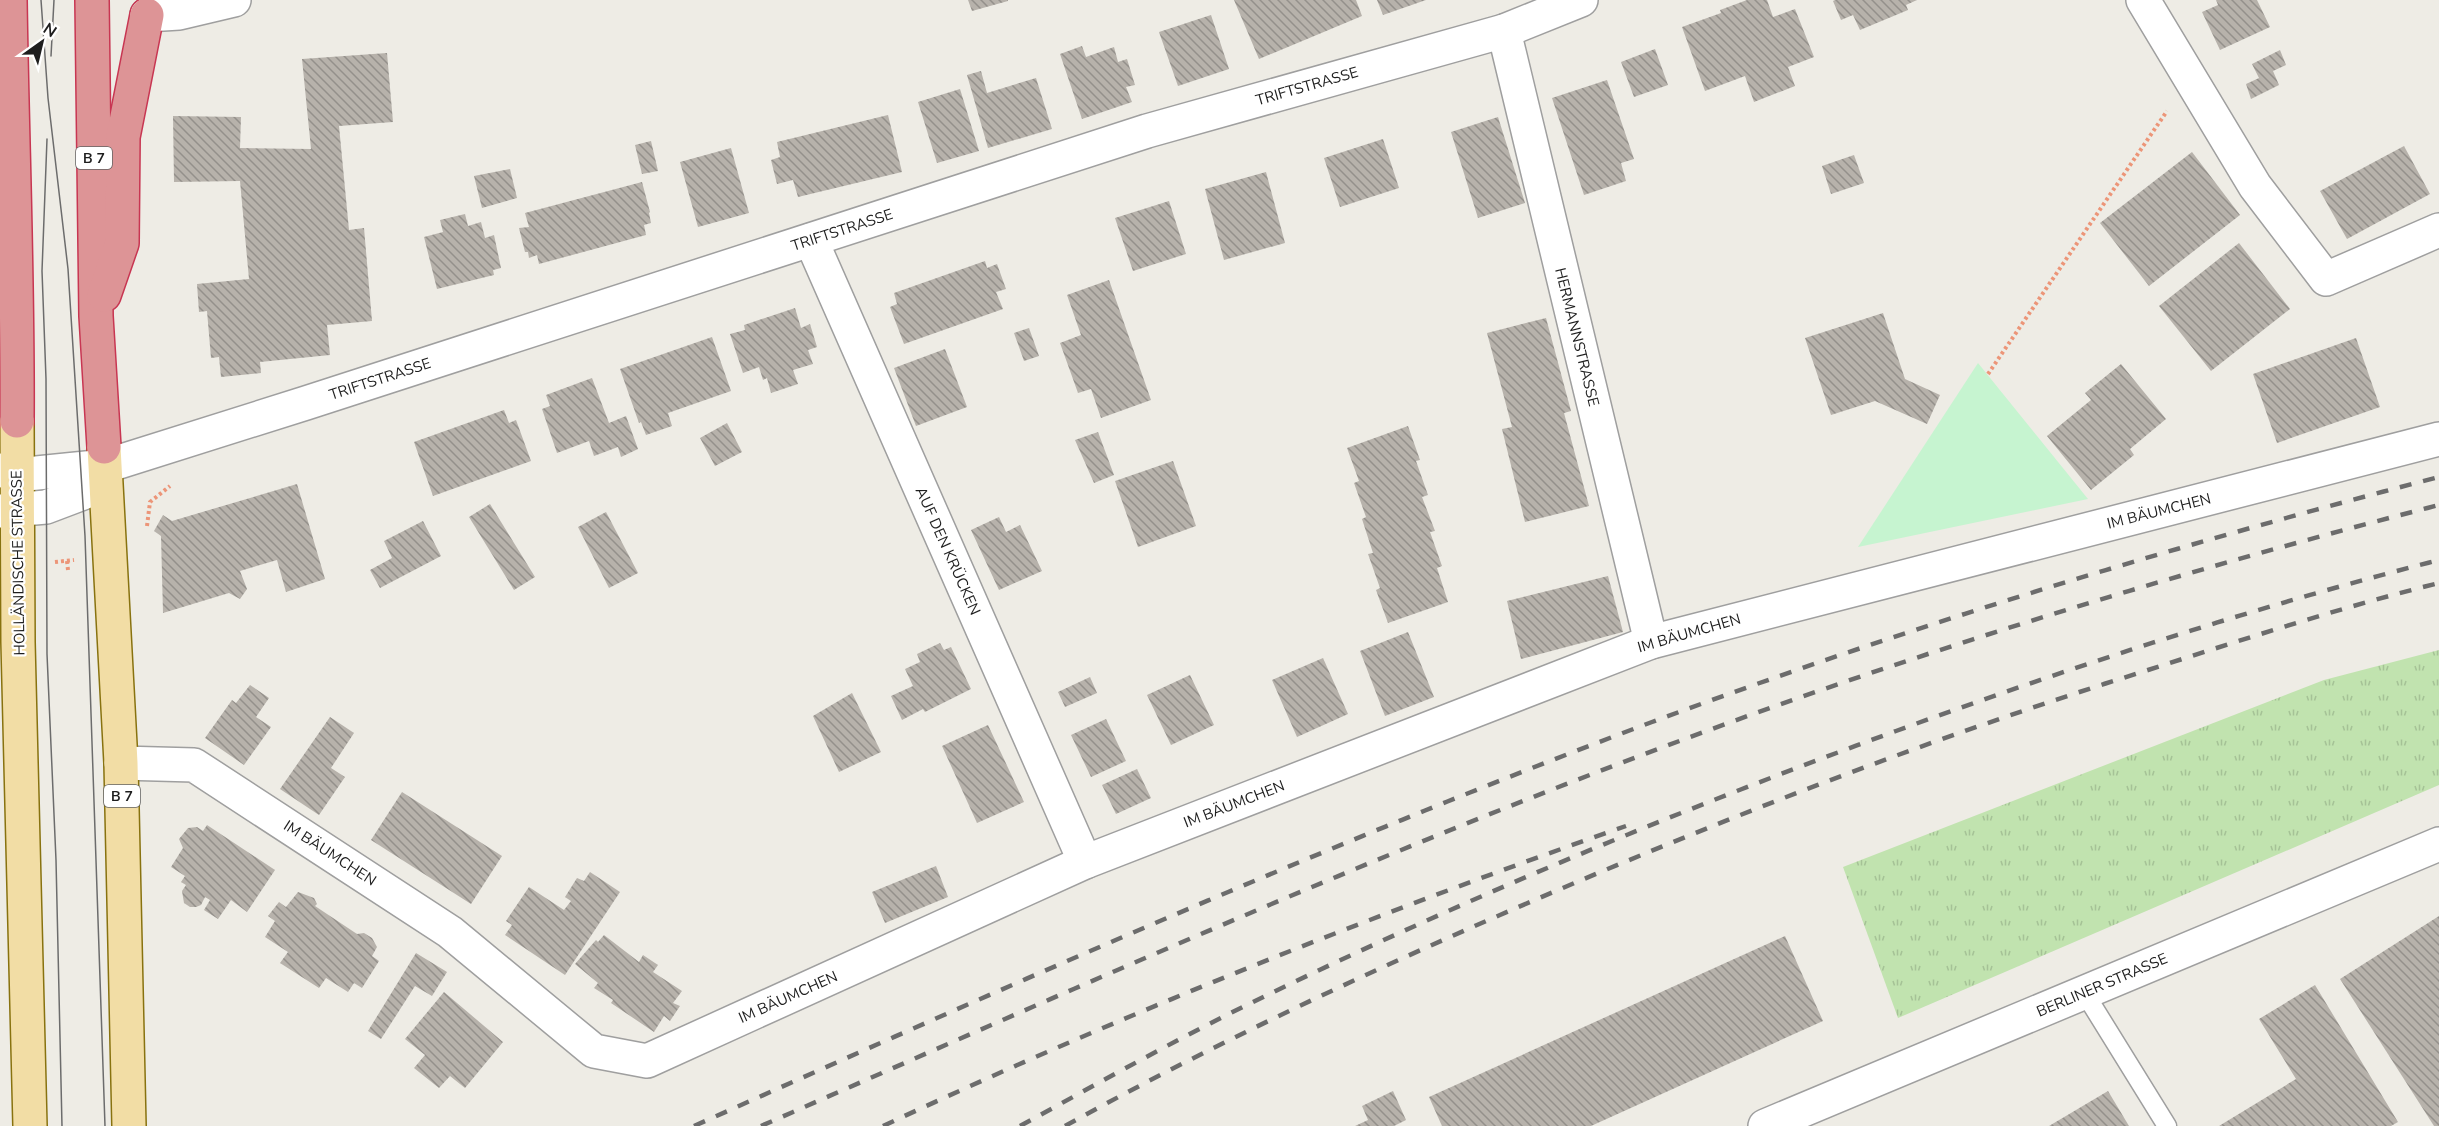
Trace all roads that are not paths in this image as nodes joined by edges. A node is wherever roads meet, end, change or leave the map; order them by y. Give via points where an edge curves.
1 (10, 0) edge
2 (92, 0) edge
3 (234, 0) edge
4 (1581, 0) edge
5 (2143, 0) edge
6 (147, 15) joint
7 (1504, 31) junction
8 (2439, 230) edge
9 (811, 240) junction
10 (96, 316) junction
11 (18, 322) junction
12 (0, 357) edge
13 (17, 421) joint
14 (2439, 439) edge
15 (105, 456) junction
16 (8, 472) edge
17 (9, 511) edge
18 (1651, 642) junction
19 (0, 656) edge
20 (20, 692) junction
21 (122, 763) junction
22 (2439, 844) edge
23 (1085, 862) junction
24 (2084, 992) junction
25 (30, 1126) edge
26 (129, 1126) edge
27 (1765, 1126) edge
28 (2167, 1126) edge

1 - 11 highway, HOLLÄNDISCHE STRASSE
2 - 10 highway, B 7
3 - 6 street via 179,13
4 - 7 street, TRIFTSTRASSE
5 - 8 street via 2255,186 2326,279
6 - 10 highway via 123,137 122,243
7 - 9 street, TRIFTSTRASSE via 1147,131
7 - 18 street, HERMANNSTRASSE
9 - 15 street, TRIFTSTRASSE via 316,400
9 - 23 street, AUF DEN KRÜCKEN
10 - 15 highway, B 7
11 - 12 highway
11 - 13 highway, HOLLÄNDISCHE STRASSE
13 - 16 main road, HOLLÄNDISCHE STRASSE
14 - 18 street, IM BÄUMCHEN
15 - 16 street, TRIFTSTRASSE
15 - 17 street via 82,493 46,507
15 - 21 main road, B 7
16 - 17 main road, HOLLÄNDISCHE STRASSE
17 - 20 main road, HOLLÄNDISCHE STRASSE
18 - 23 street, IM BÄUMCHEN
19 - 20 street
20 - 25 main road, HOLLÄNDISCHE STRASSE
21 - 23 street, IM BÄUMCHEN via 194,765 450,932 594,1051 647,1061
21 - 26 main road, B 7
22 - 24 street, BERLINER STRASSE
24 - 27 street, BERLINER STRASSE
24 - 28 lane

